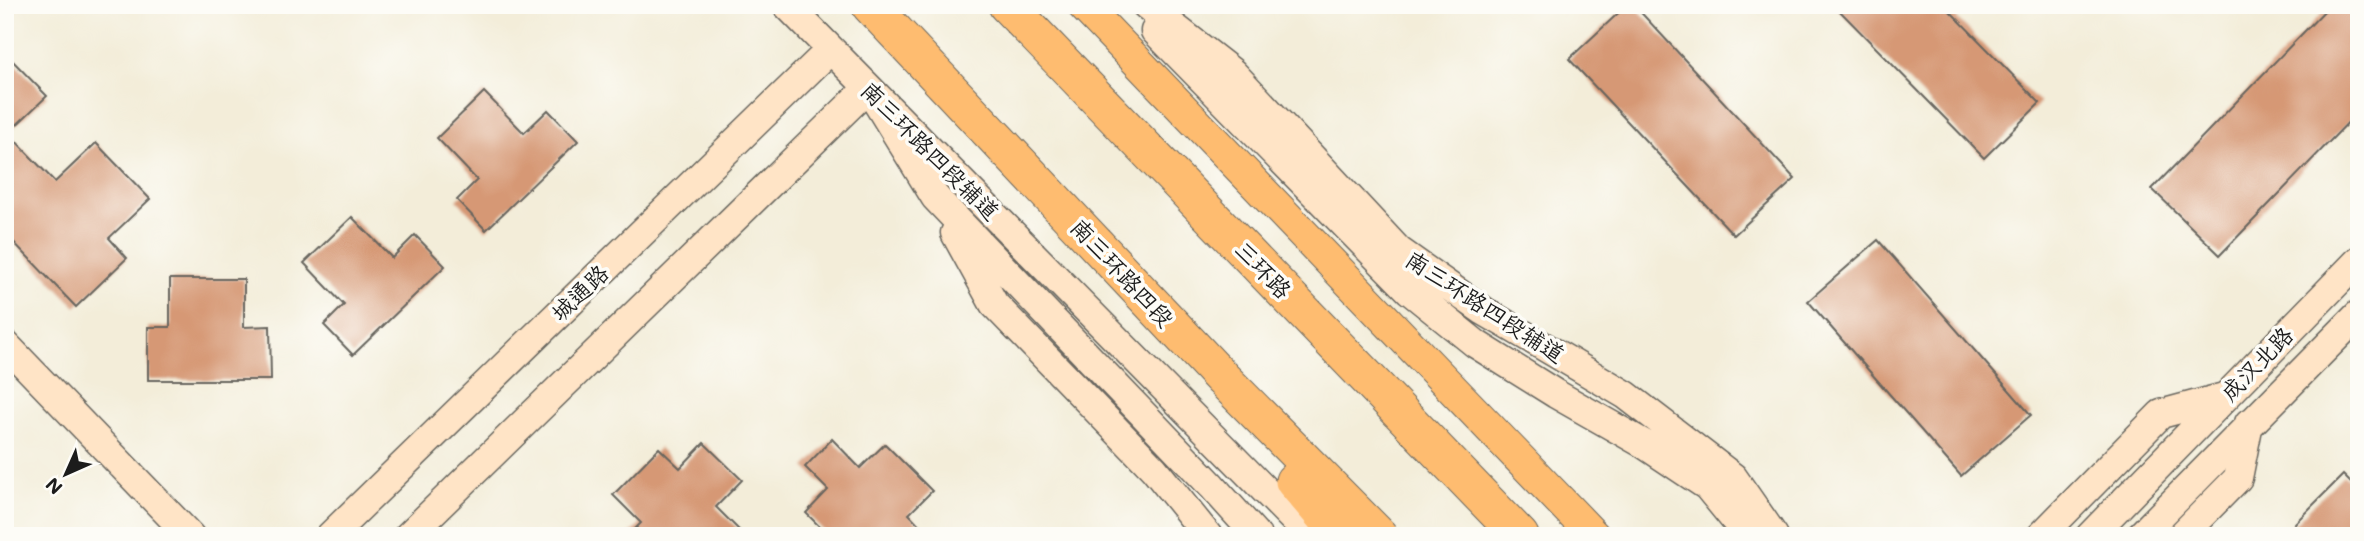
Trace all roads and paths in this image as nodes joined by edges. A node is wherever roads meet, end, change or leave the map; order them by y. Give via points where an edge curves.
1 (788, 5) edge
2 (870, 5) edge
3 (1007, 5) edge
4 (1083, 5) edge
5 (1131, 5) edge
6 (1146, 5) edge
7 (830, 50) junction
8 (868, 88) junction
9 (1026, 170) junction
10 (936, 197) junction
11 (2359, 260) edge
12 (2359, 314) edge
13 (5, 344) edge
14 (2224, 397) junction
15 (2249, 423) junction
16 (190, 536) edge
17 (330, 536) edge
18 (408, 536) edge
19 (1208, 536) edge
20 (1257, 536) edge
21 (1310, 536) edge
22 (1341, 536) edge
23 (1379, 536) edge
24 (1520, 536) edge
25 (1594, 536) edge
26 (1748, 536) edge
27 (1774, 536) edge
28 (2041, 536) edge
29 (2090, 536) edge
30 (2140, 536) edge
31 (2181, 536) edge

1 - 7 main road, 南三环路四段辅道
2 - 9 highway, 南三环路四段
3 - 24 highway, 三环路
4 - 25 main road
5 - 26 main road via 1409,290 1476,344 1707,485
6 - 27 main road, 南三环路四段辅道 via 1233,73 1399,251 1484,312 1626,395 1733,477
7 - 8 main road, 南三环路四段辅道
7 - 17 main road, 城通路
8 - 10 main road
8 - 18 main road
8 - 21 main road, 南三环路四段辅道
9 - 22 highway
9 - 23 highway, 南三环路四段
10 - 19 main road via 994,304 1154,469
10 - 20 main road
11 - 14 main road, 成汉北路
12 - 15 main road, 成汉北路
13 - 16 main road
14 - 28 main road via 2161,414
14 - 29 main road, 成汉北路
15 - 30 main road, 成汉北路
15 - 31 main road via 2238,478

